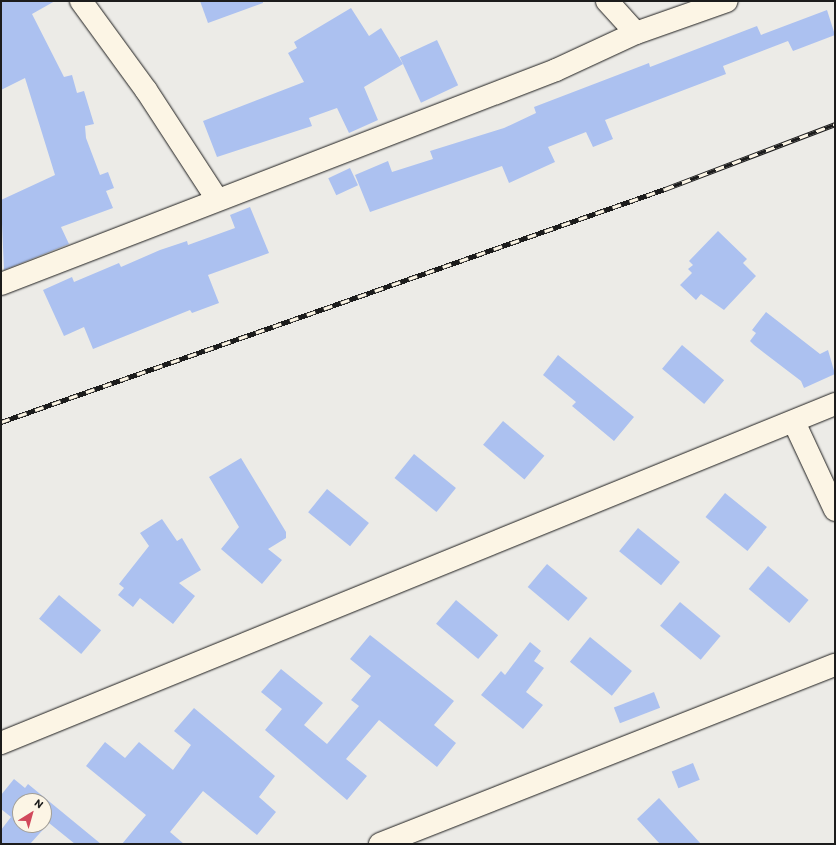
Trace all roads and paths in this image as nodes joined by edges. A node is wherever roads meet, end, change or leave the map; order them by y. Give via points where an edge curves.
1 (81, 1) edge
2 (607, 1) edge
3 (727, 1) edge
4 (636, 33) junction
5 (217, 199) junction
6 (1, 284) edge
7 (835, 404) edge
8 (794, 422) junction
9 (835, 510) edge
10 (835, 665) edge
11 (1, 743) edge
12 (380, 844) edge

1 - 5 street via 146,90
2 - 4 street
3 - 4 street
4 - 5 street via 556,70
5 - 6 street
7 - 8 street
8 - 9 street
8 - 11 street
10 - 12 street

